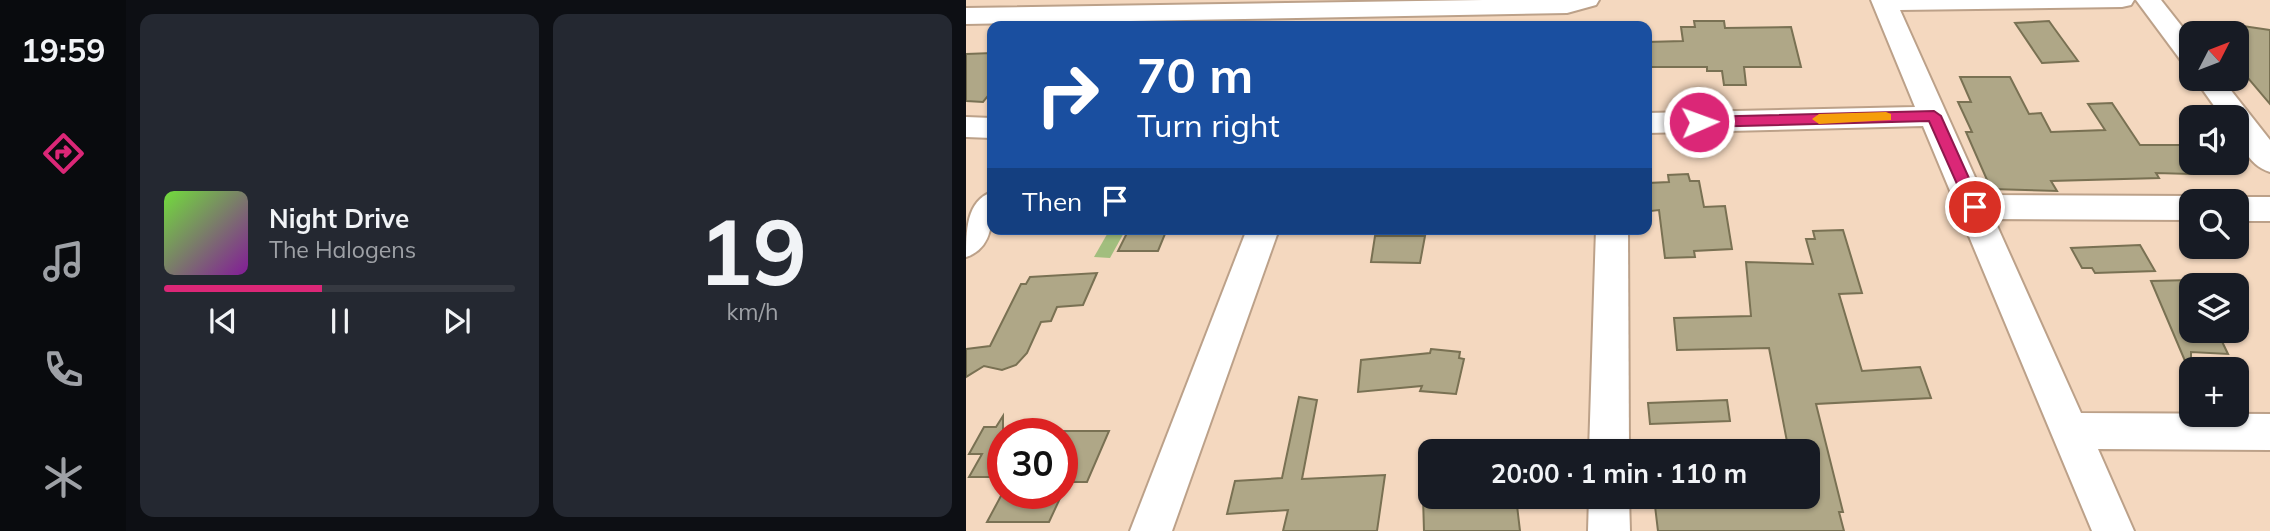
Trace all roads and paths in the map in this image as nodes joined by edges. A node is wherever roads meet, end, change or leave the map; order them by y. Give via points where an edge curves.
1 (971, 0) edge
2 (1587, 0) edge
3 (2122, 0) edge
4 (2148, 0) edge
5 (1884, 1) edge
6 (966, 6) edge
7 (1123, 7) edge
8 (966, 16) edge
9 (2179, 40) edge
10 (2217, 91) edge
11 (1934, 116) junction
12 (1652, 123) edge
13 (966, 127) edge
14 (987, 128) edge
15 (2270, 160) edge
16 (1975, 207) junction
17 (2179, 208) edge
18 (2249, 209) edge
19 (2270, 209) edge
20 (987, 212) edge
21 (1261, 235) edge
22 (1612, 235) edge
23 (966, 244) edge
24 (2070, 431) junction
25 (2270, 432) edge
26 (1609, 439) edge
27 (1609, 509) edge
28 (1151, 531) edge
29 (1609, 531) edge
30 (2113, 531) edge

1 - 6 street
2 - 7 street via 1567,6
3 - 5 street
4 - 9 street
5 - 11 street
7 - 8 street
10 - 15 street
11 - 12 street
11 - 16 street
13 - 14 street
16 - 17 street
16 - 24 street
18 - 19 street
20 - 23 street
21 - 28 street
22 - 26 street
24 - 25 street
24 - 30 street
27 - 29 street

